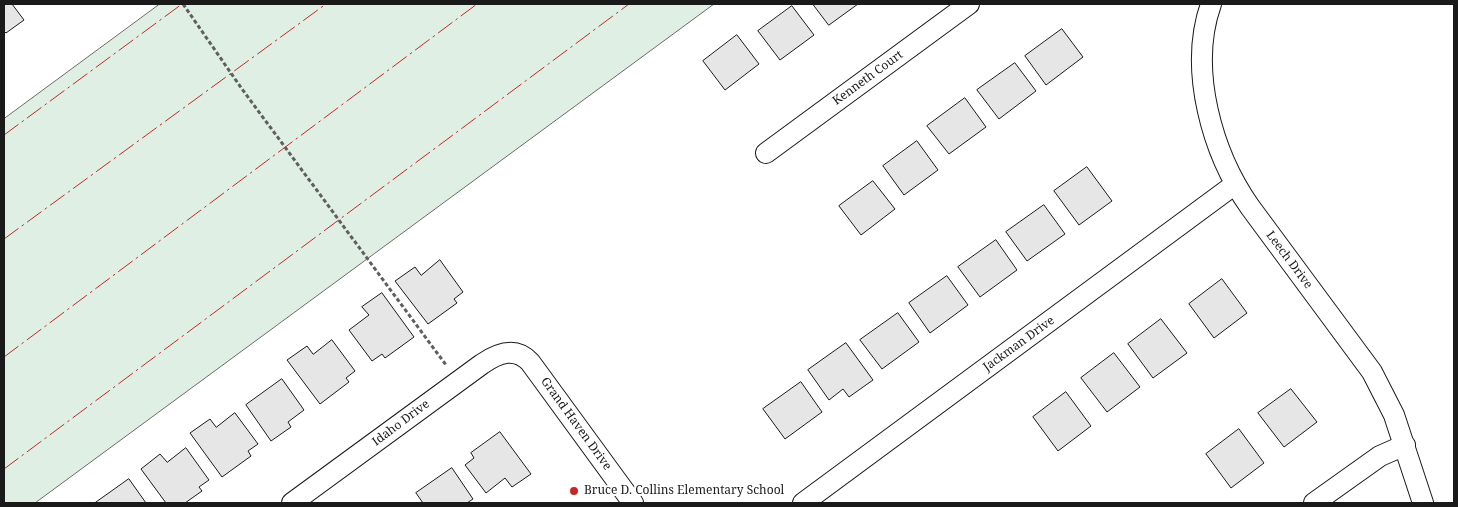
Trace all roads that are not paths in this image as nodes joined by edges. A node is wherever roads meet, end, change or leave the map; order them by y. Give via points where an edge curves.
1 (969, 4) edge
2 (1211, 4) edge
3 (766, 153) dead end
4 (1234, 185) junction
5 (514, 352) joint
6 (1405, 445) junction
7 (292, 503) edge
8 (633, 503) edge
9 (803, 503) edge
10 (1314, 503) edge
11 (1424, 503) edge

1 - 3 street, Kenneth Court
2 - 4 street, Leech Drive via 1203,49 1204,86 1212,129
4 - 6 street, Leech Drive via 1372,372 1385,394
4 - 9 street, Jackman Drive
5 - 7 street, Idaho Drive via 493,356
5 - 8 street, Grand Haven Drive via 530,362
6 - 10 street via 1380,456
6 - 11 street, Leech Drive

